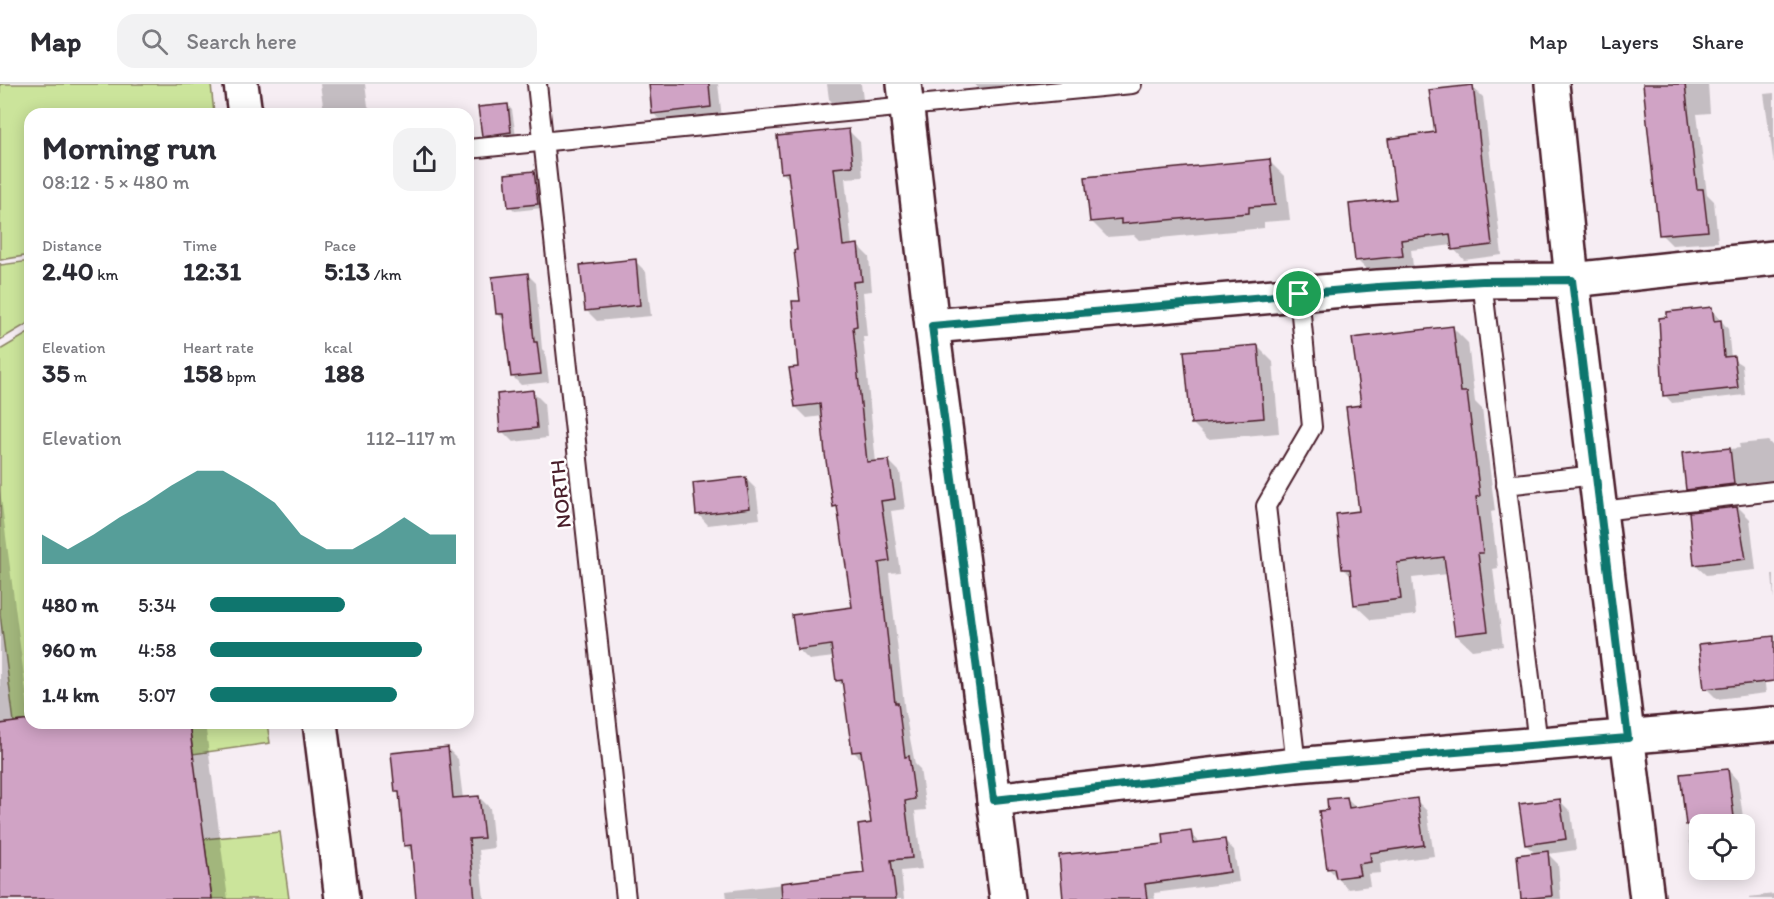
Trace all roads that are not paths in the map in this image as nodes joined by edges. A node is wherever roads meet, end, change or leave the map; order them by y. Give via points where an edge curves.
1 (241, 84) edge
2 (537, 84) edge
3 (1131, 84) edge
4 (1552, 84) edge
5 (906, 95) edge
6 (243, 108) edge
7 (544, 142) junction
8 (474, 148) edge
9 (1774, 258) edge
10 (1572, 280) junction
11 (1482, 281) junction
12 (1299, 294) junction
13 (932, 326) junction
14 (1596, 475) junction
15 (1506, 485) junction
16 (1774, 491) edge
17 (1601, 511) junction
18 (1774, 724) edge
19 (321, 729) edge
20 (1628, 738) junction
21 (1538, 744) junction
22 (1296, 765) junction
23 (994, 800) junction
24 (342, 899) edge
25 (627, 899) edge
26 (1007, 899) edge
27 (1647, 899) edge

1 - 6 street
2 - 7 lane, NORTH
3 - 5 lane
4 - 10 street
5 - 7 lane
5 - 13 street
7 - 8 lane
7 - 25 lane, NORTH
9 - 10 street
10 - 11 street
10 - 14 street
11 - 12 street
11 - 15 lane
12 - 13 street
12 - 22 lane via 1312,427 1266,506
13 - 23 street
14 - 15 lane
14 - 17 street
15 - 21 lane
16 - 17 lane
17 - 20 street
18 - 20 street
19 - 24 street
20 - 21 street
20 - 27 street
21 - 22 street
22 - 23 street
23 - 26 street

